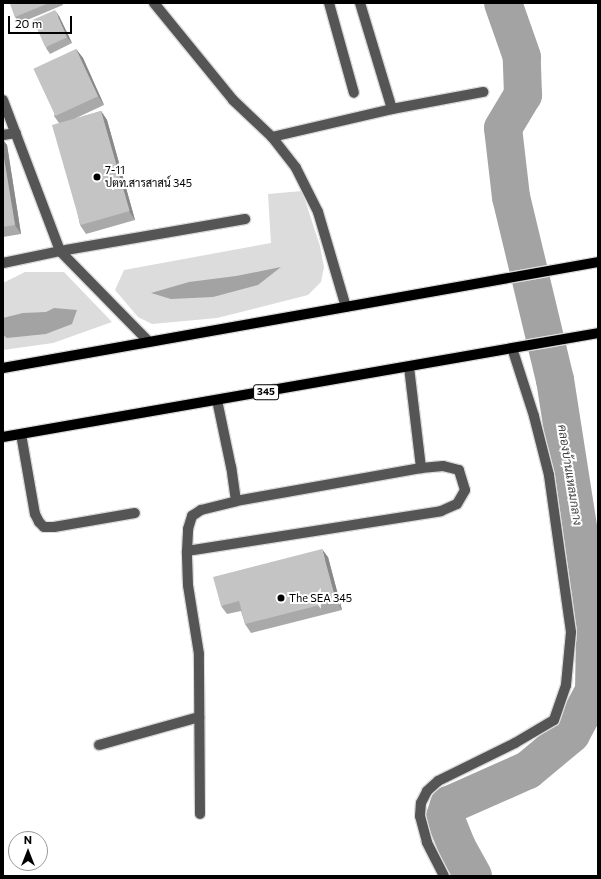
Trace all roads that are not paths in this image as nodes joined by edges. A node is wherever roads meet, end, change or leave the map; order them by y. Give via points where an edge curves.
1 (154, 3) edge
2 (329, 3) edge
3 (360, 3) edge
4 (483, 92) dead end
5 (354, 93) dead end
6 (3, 100) edge
7 (392, 109) junction
8 (16, 133) junction
9 (3, 135) edge
10 (272, 137) junction
11 (245, 219) dead end
12 (60, 252) junction
13 (598, 262) edge
14 (3, 263) edge
15 (346, 307) junction
16 (598, 333) edge
17 (149, 342) junction
18 (512, 348) junction
19 (408, 367) junction
20 (3, 368) edge
21 (217, 400) junction
22 (21, 434) junction
23 (3, 437) edge
24 (421, 468) junction
25 (236, 501) junction
26 (134, 513) dead end
27 (187, 551) junction
28 (200, 717) junction
29 (99, 745) dead end
30 (200, 814) dead end
31 (444, 876) edge

1 - 10 street via 233,100
2 - 5 street
3 - 7 street
4 - 7 street
6 - 8 street
7 - 10 street
8 - 9 street
8 - 12 street
10 - 15 street via 296,168 318,212
11 - 12 street
12 - 14 street
12 - 17 street
13 - 15 main road
15 - 17 main road
16 - 18 main road, 345
17 - 20 main road
18 - 19 main road, 345
18 - 31 street via 534,416 549,475 571,632 566,685 554,720 515,743 438,781 427,791 421,803 420,816 427,842
19 - 21 main road, 345
19 - 24 street
21 - 22 main road, 345
21 - 25 street
22 - 23 main road, 345
22 - 26 street via 35,514 44,527
24 - 25 street
24 - 27 street via 443,466 459,470 464,490 457,504 441,511
25 - 27 street via 200,510 192,516 188,529
27 - 28 street via 188,585 199,654
28 - 29 street
28 - 30 street

